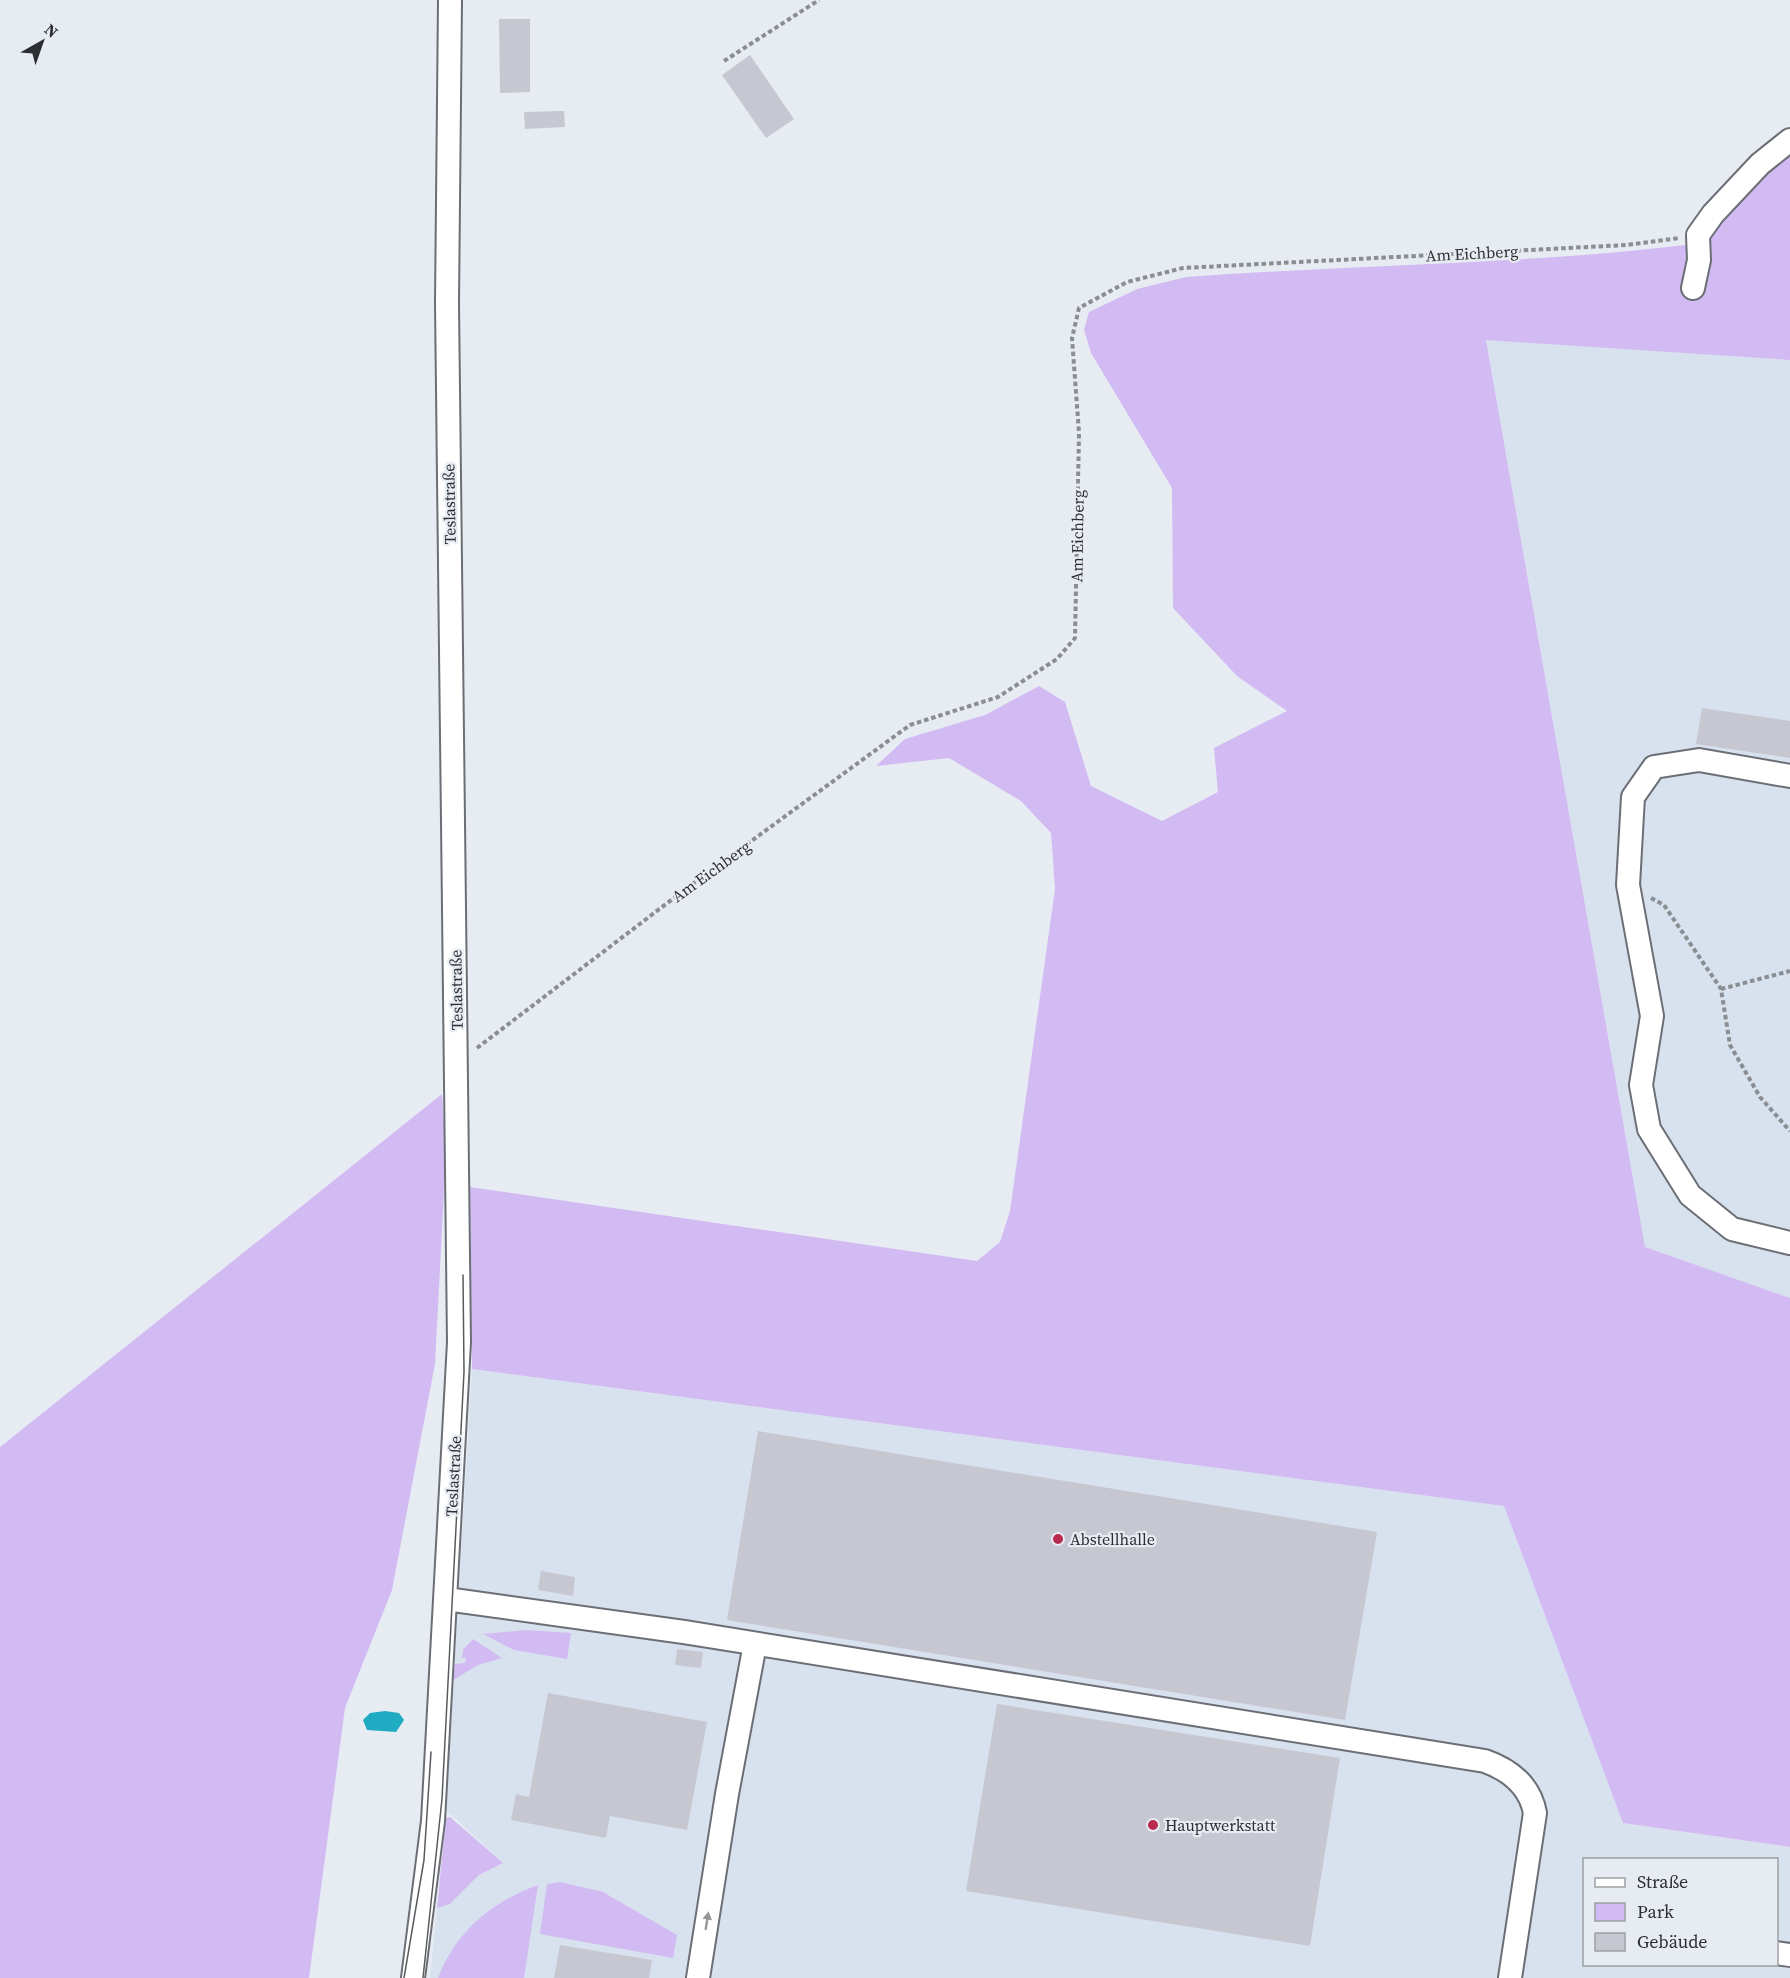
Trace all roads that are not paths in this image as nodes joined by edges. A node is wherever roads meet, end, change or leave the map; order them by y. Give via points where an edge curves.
1 (450, 0) edge
2 (1790, 140) edge
3 (1693, 288) dead end
4 (1790, 776) edge
5 (1790, 1243) edge
6 (446, 1599) junction
7 (755, 1644) junction
8 (413, 1978) edge
9 (698, 1978) edge
10 (1510, 1978) edge

1 - 6 street, Teslastraße via 447,326 459,1342
2 - 3 street via 1760,164 1698,235 1699,260
4 - 5 street via 1699,760 1654,767 1633,797 1628,885 1652,1016 1641,1085 1649,1129 1690,1195 1707,1209 1732,1228
6 - 7 street
6 - 8 street, Teslastraße via 432,1843
9 -> 7 street
7 - 10 street via 1496,1765 1522,1785 1535,1813

